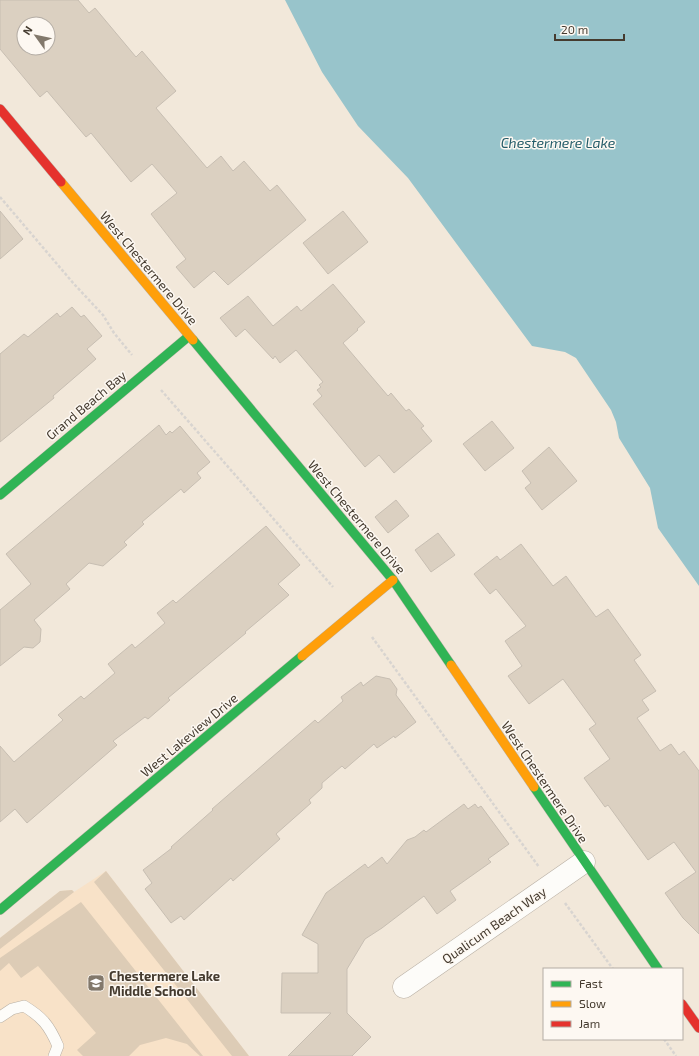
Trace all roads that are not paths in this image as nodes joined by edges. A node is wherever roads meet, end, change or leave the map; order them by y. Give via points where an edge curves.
1 (0, 109) edge
2 (188, 336) junction
3 (0, 495) edge
4 (393, 580) junction
5 (584, 862) junction
6 (0, 910) edge
7 (657, 968) edge
8 (404, 988) dead end
9 (683, 1005) edge
10 (0, 1018) edge
11 (699, 1028) edge
12 (54, 1056) edge

1 - 2 street, West Chestermere Drive
2 - 3 street, Grand Beach Bay
2 - 4 street, West Chestermere Drive
4 - 5 street, West Chestermere Drive
4 - 6 street, West Lakeview Drive
5 - 7 street, West Chestermere Drive
5 - 8 street, Qualicum Beach Way
9 - 11 street
10 - 12 lane via 12,1009 24,1006 38,1014 52,1031 58,1046

